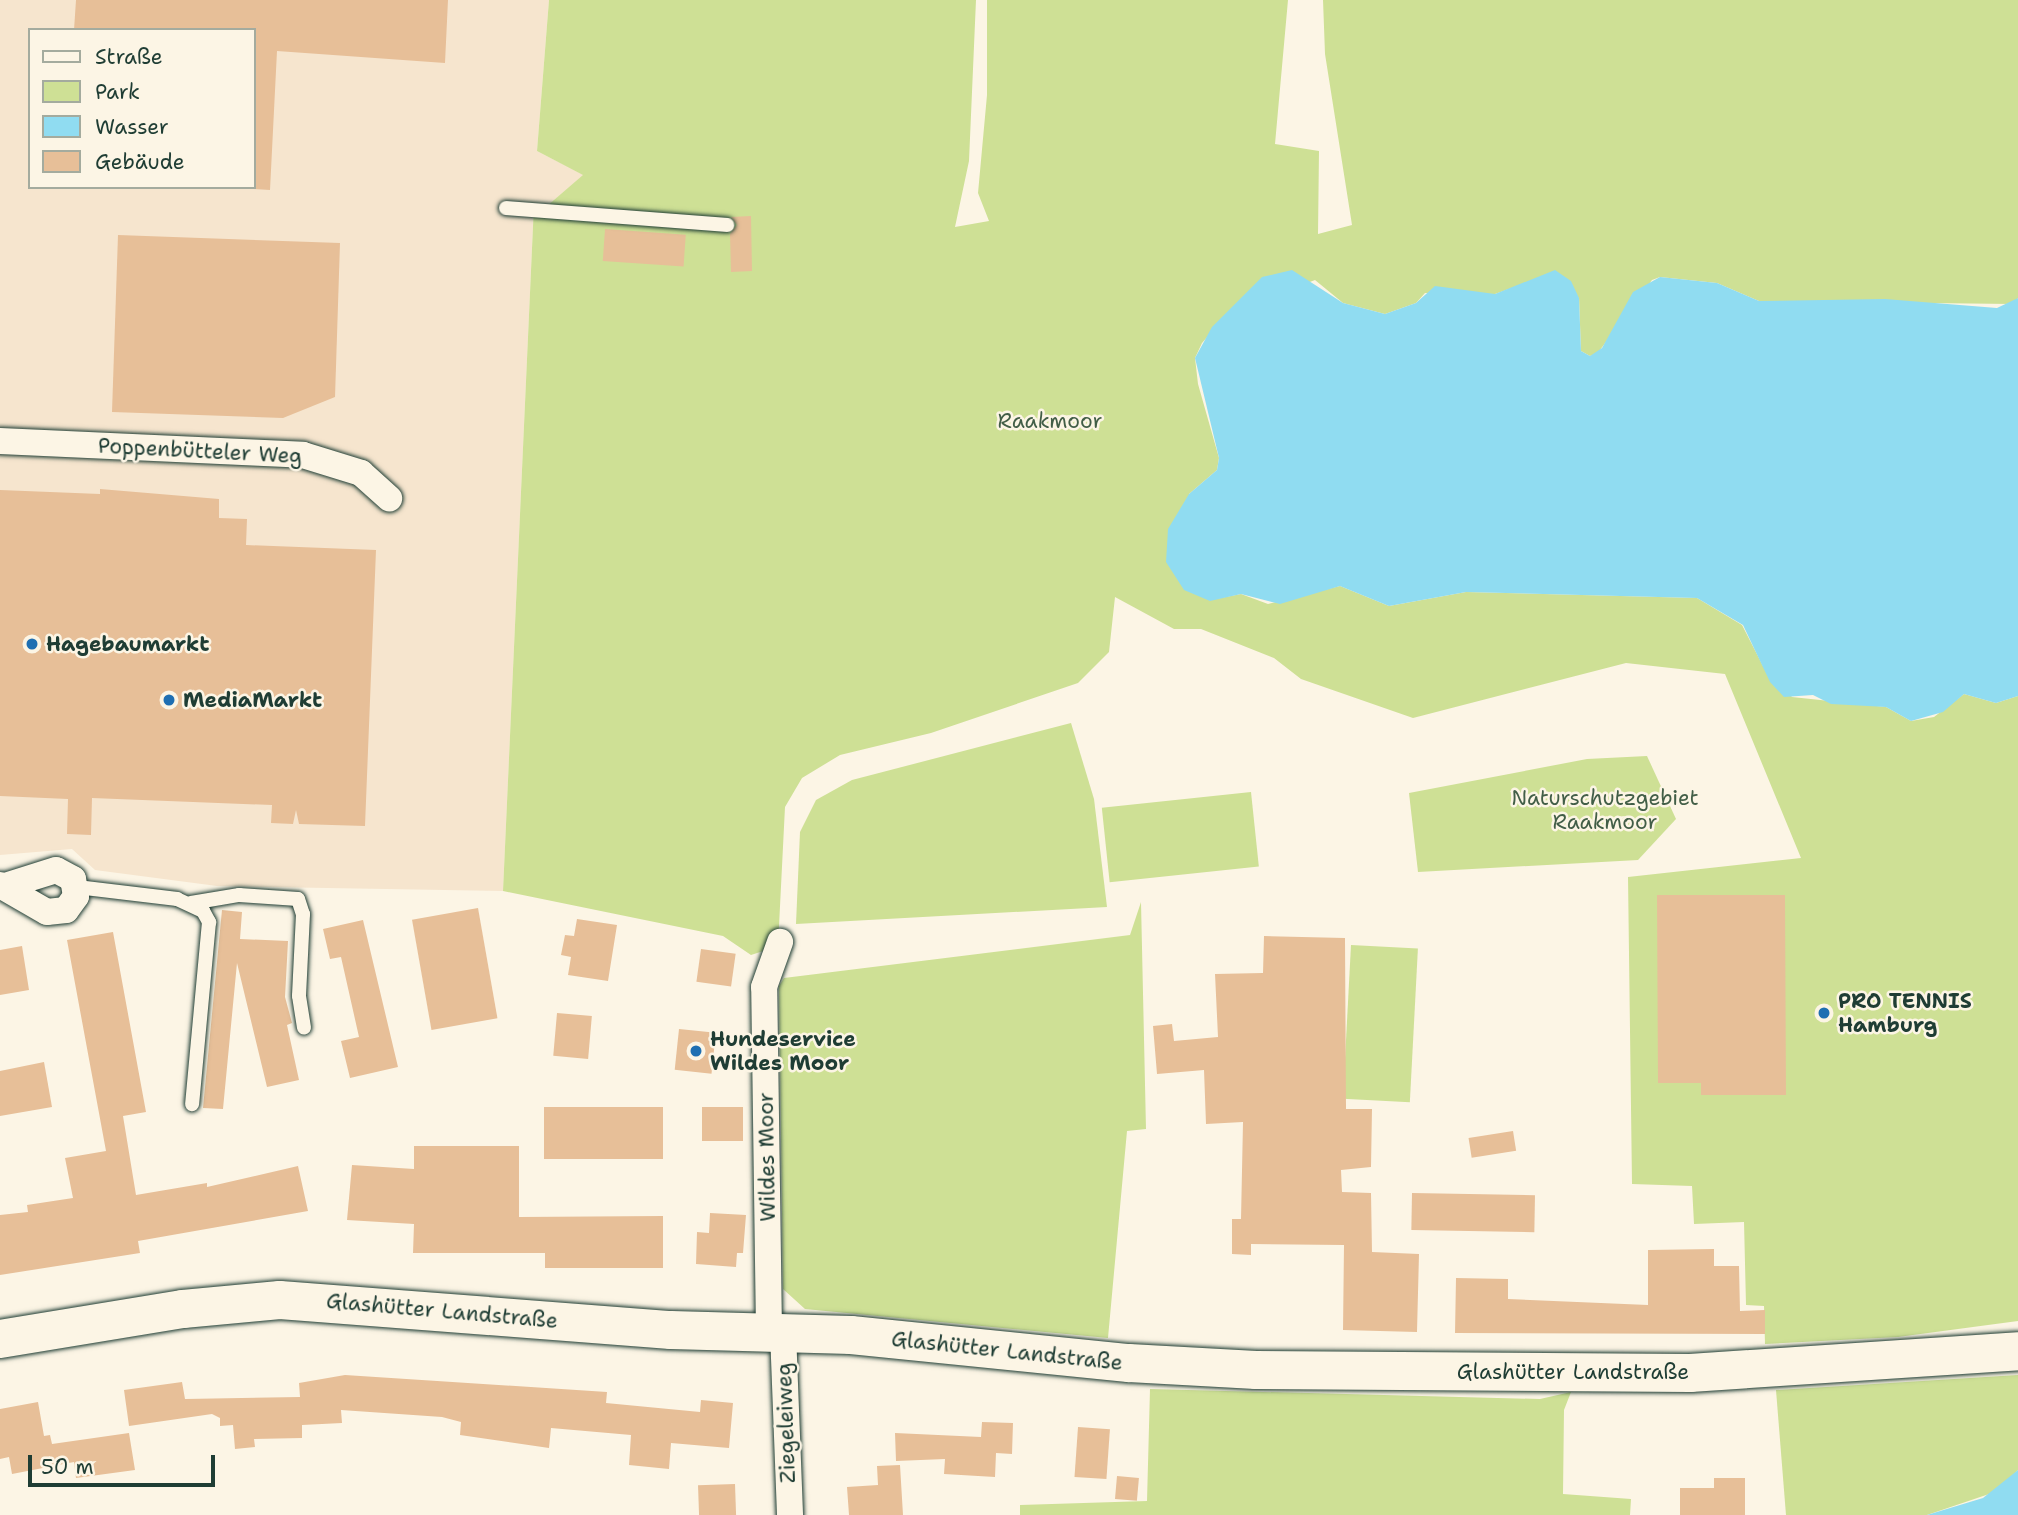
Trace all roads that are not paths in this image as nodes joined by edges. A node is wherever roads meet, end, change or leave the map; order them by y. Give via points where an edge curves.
1 (506, 208) dead end
2 (727, 225) dead end
3 (0, 441) edge
4 (389, 498) dead end
5 (3, 885) edge
6 (76, 887) junction
7 (191, 903) junction
8 (780, 942) dead end
9 (304, 1028) dead end
10 (192, 1104) dead end
11 (776, 1332) junction
12 (0, 1339) edge
13 (2018, 1352) edge
14 (790, 1515) edge

1 - 2 lane
3 - 4 street, Poppenbütteler Weg via 303,455 360,473
5 - 6 street via 55,870 66,872
5 - 6 street via 37,907 57,912 73,905
6 - 7 lane
7 - 9 lane via 239,895 298,899 303,914 299,996
7 - 10 lane via 203,911 210,932
8 - 11 street, Wildes Moor via 764,987
11 - 12 street, Glashütter Landstraße via 671,1330 280,1300 183,1309
11 - 13 street, Glashütter Landstraße via 1256,1370 1702,1373
11 - 14 street, Ziegeleiweg

